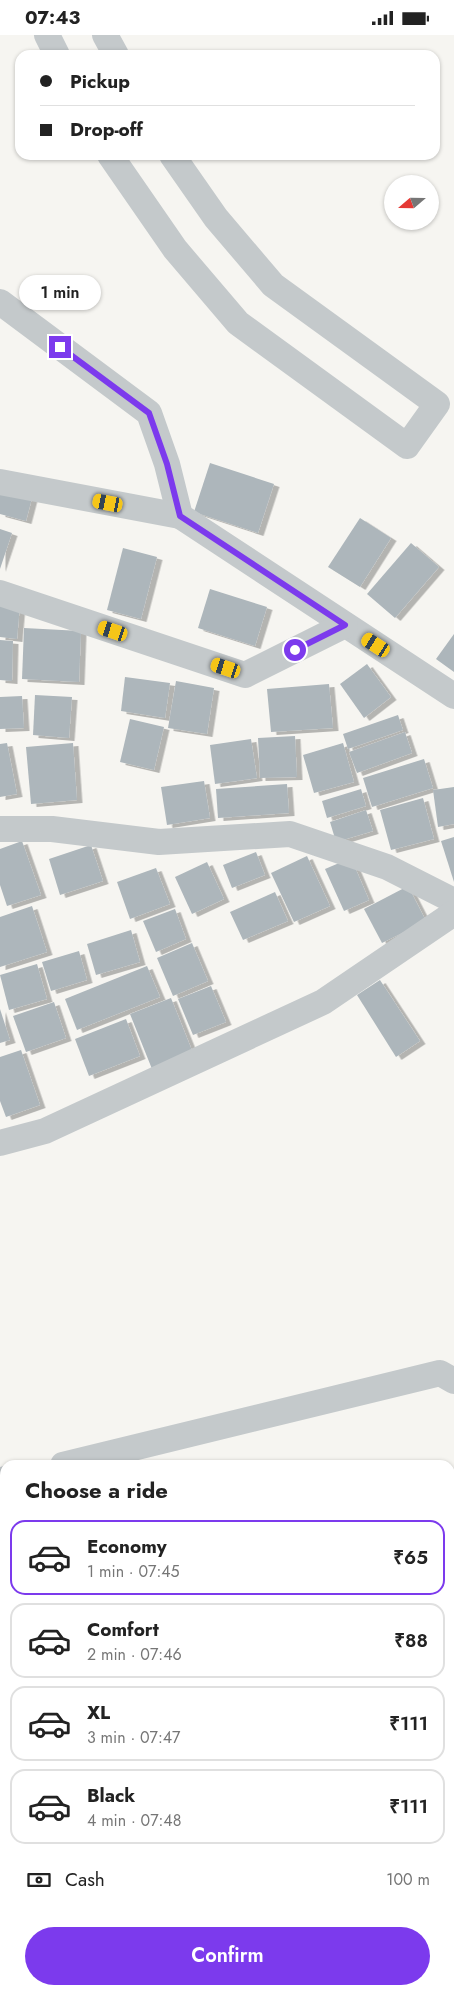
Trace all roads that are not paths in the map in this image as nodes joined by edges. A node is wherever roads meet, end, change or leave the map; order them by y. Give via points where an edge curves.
1 (47, 35) edge
2 (105, 35) edge
3 (54, 50) edge
4 (113, 50) edge
5 (113, 160) edge
6 (175, 160) edge
7 (0, 302) edge
8 (0, 483) edge
9 (180, 516) junction
10 (0, 593) edge
11 (345, 625) junction
12 (454, 696) edge
13 (0, 829) edge
14 (454, 901) edge
15 (454, 913) edge
16 (0, 1143) edge
17 (454, 1381) edge
18 (83, 1460) edge

1 - 3 street
2 - 4 street
5 - 6 street via 175,249 238,323 407,446 437,404 273,285 216,218
7 - 9 street via 149,413 167,464
8 - 9 street
9 - 11 street
10 - 11 street via 245,675
11 - 12 street
13 - 14 street via 52,829 160,842 290,834 387,867
15 - 16 street via 323,1002 45,1131
17 - 18 street via 440,1373

